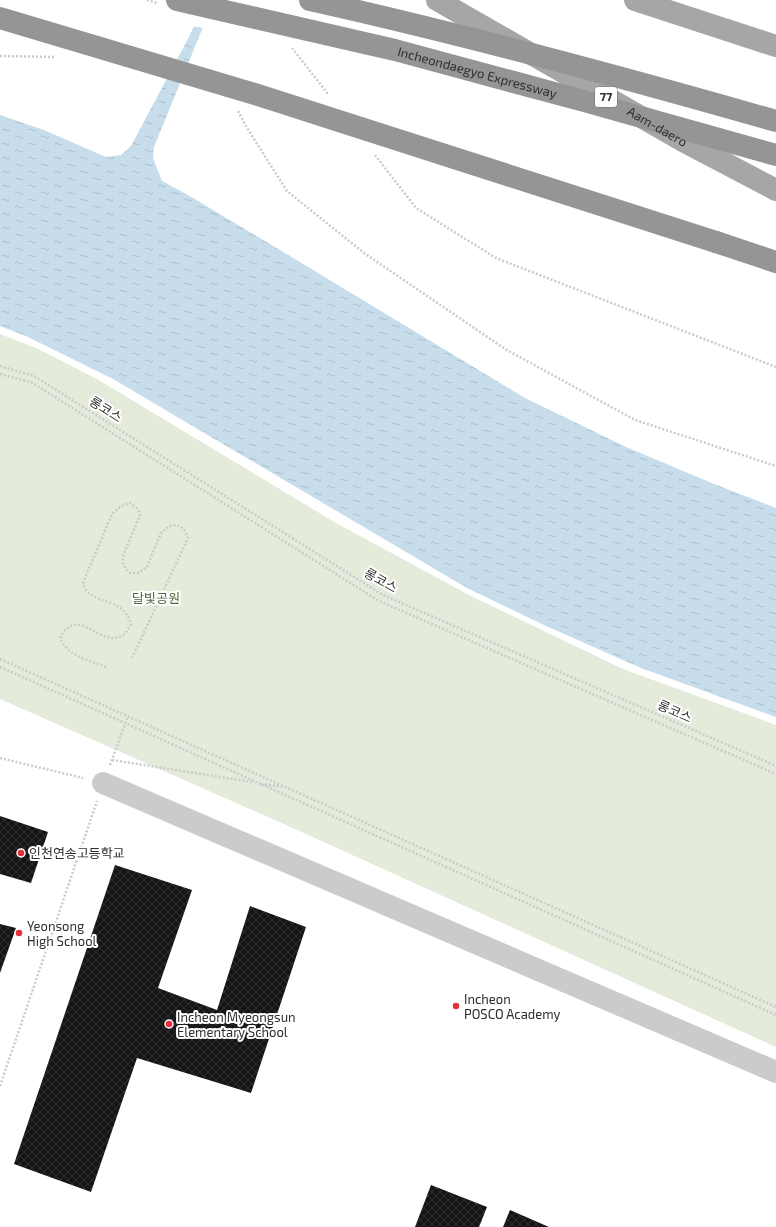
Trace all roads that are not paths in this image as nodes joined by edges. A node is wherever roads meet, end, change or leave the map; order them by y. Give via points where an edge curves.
1 (310, 0) edge
2 (437, 0) edge
3 (635, 0) edge
4 (169, 2) edge
5 (0, 18) edge
6 (776, 46) edge
7 (776, 121) edge
8 (776, 154) edge
9 (776, 190) edge
10 (776, 262) edge
11 (103, 783) road end
12 (776, 1072) edge

1 - 7 highway, bridge via 398,20
2 - 9 main road, Aam-daero / 77 via 683,141
3 - 6 main road
4 - 8 highway, Incheondaegyo Expressway, bridge via 395,50
5 - 10 highway, bridge via 258,95
11 - 12 street

